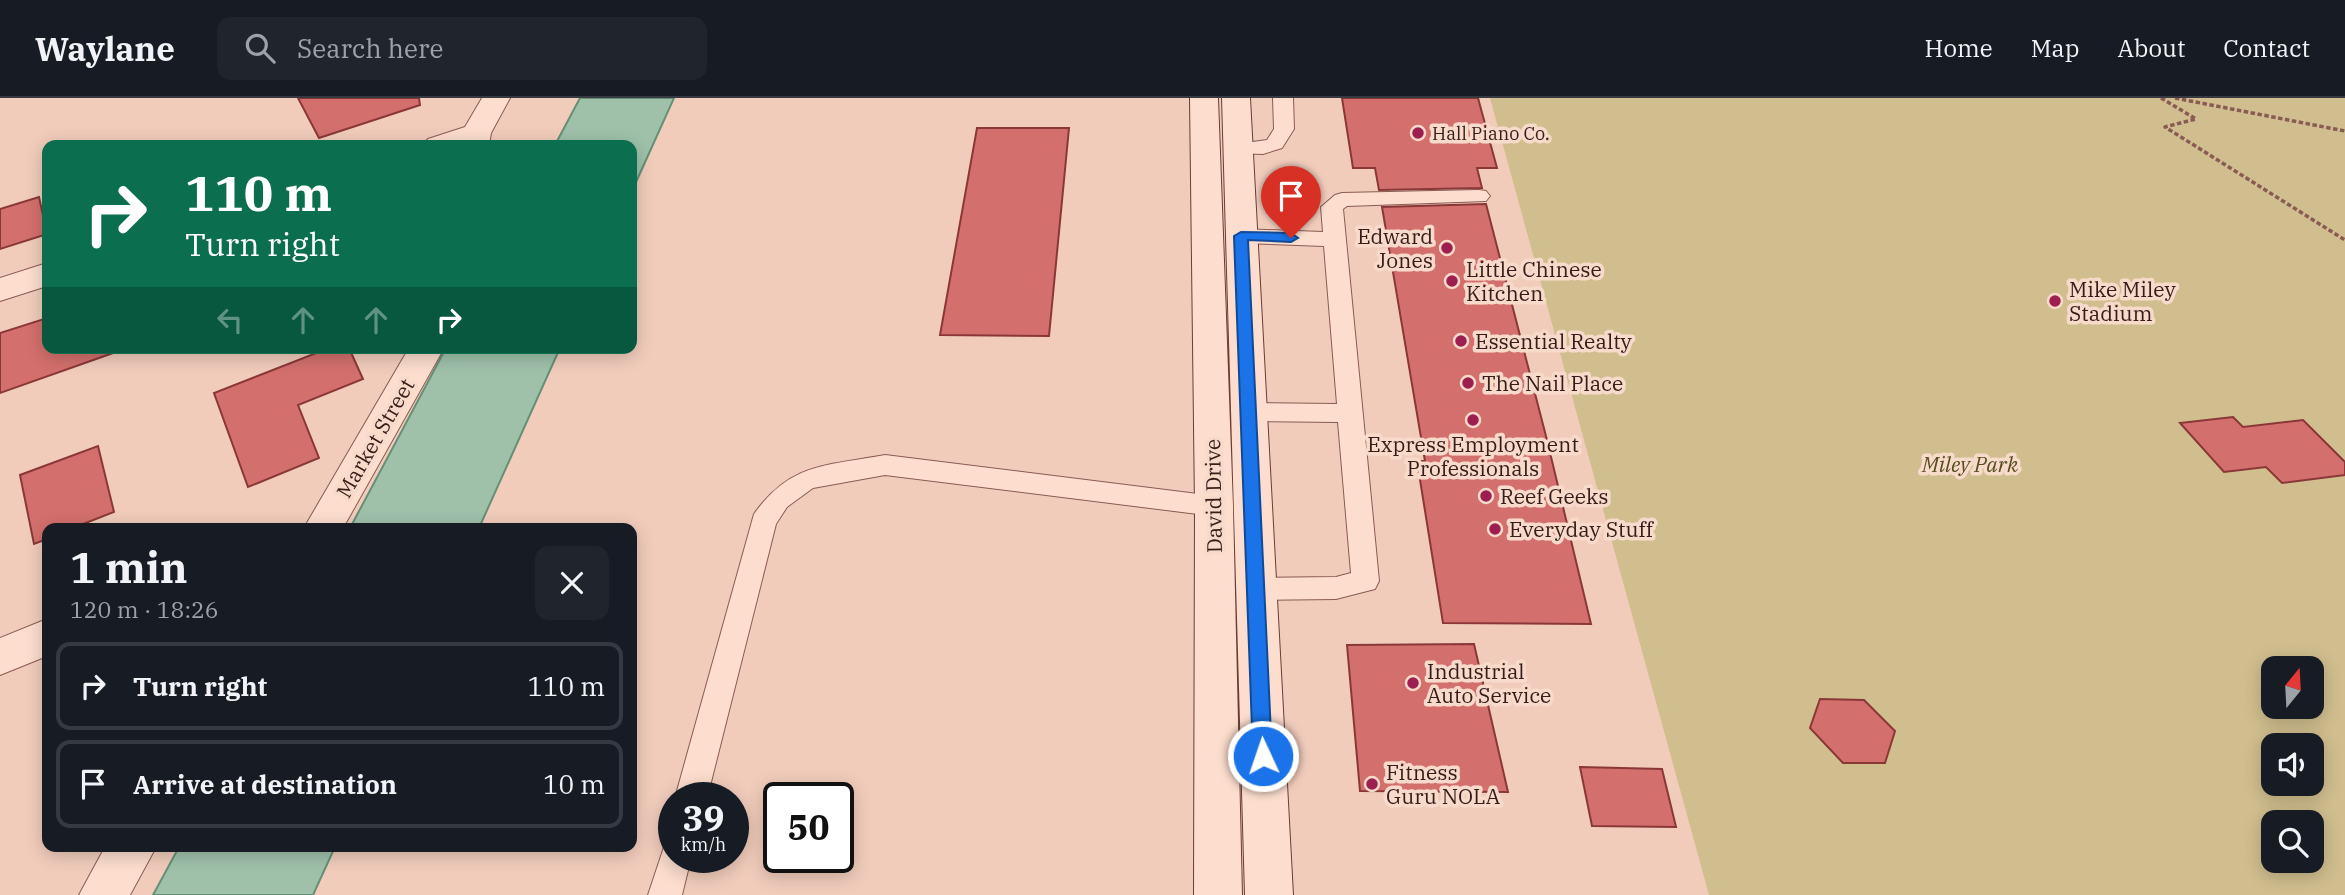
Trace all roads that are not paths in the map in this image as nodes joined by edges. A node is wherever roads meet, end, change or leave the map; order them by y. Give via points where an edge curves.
1 (496, 98) edge
2 (1204, 98) edge
3 (1236, 98) edge
4 (1283, 98) edge
5 (475, 139) edge
6 (1237, 149) junction
7 (1479, 196) dead end
8 (1241, 236) junction
9 (1335, 239) junction
10 (42, 276) edge
11 (0, 290) edge
12 (423, 354) edge
13 (1248, 412) junction
14 (1350, 414) junction
15 (1214, 506) junction
16 (323, 523) edge
17 (1256, 589) junction
18 (42, 639) edge
19 (0, 657) edge
20 (695, 782) edge
21 (129, 852) edge
22 (671, 873) edge
23 (103, 895) edge
24 (665, 895) edge
25 (1219, 895) edge
26 (1269, 895) edge

1 - 5 main road
2 - 15 main road, David Drive
3 - 6 main road, David Drive
4 - 6 lane via 1284,128 1275,144
6 - 8 main road, David Drive
7 - 9 lane via 1342,200 1332,207
8 - 9 lane
8 - 13 main road, David Drive
9 - 14 lane
10 - 11 main road
12 - 16 main road, Market Street
13 - 14 lane
13 - 17 main road, David Drive
14 - 17 lane via 1365,581 1336,589
15 - 20 lane via 885,466 806,480 778,500 763,521
15 - 25 main road, David Drive
17 - 26 main road, David Drive
18 - 19 main road
21 - 23 main road
22 - 24 lane

